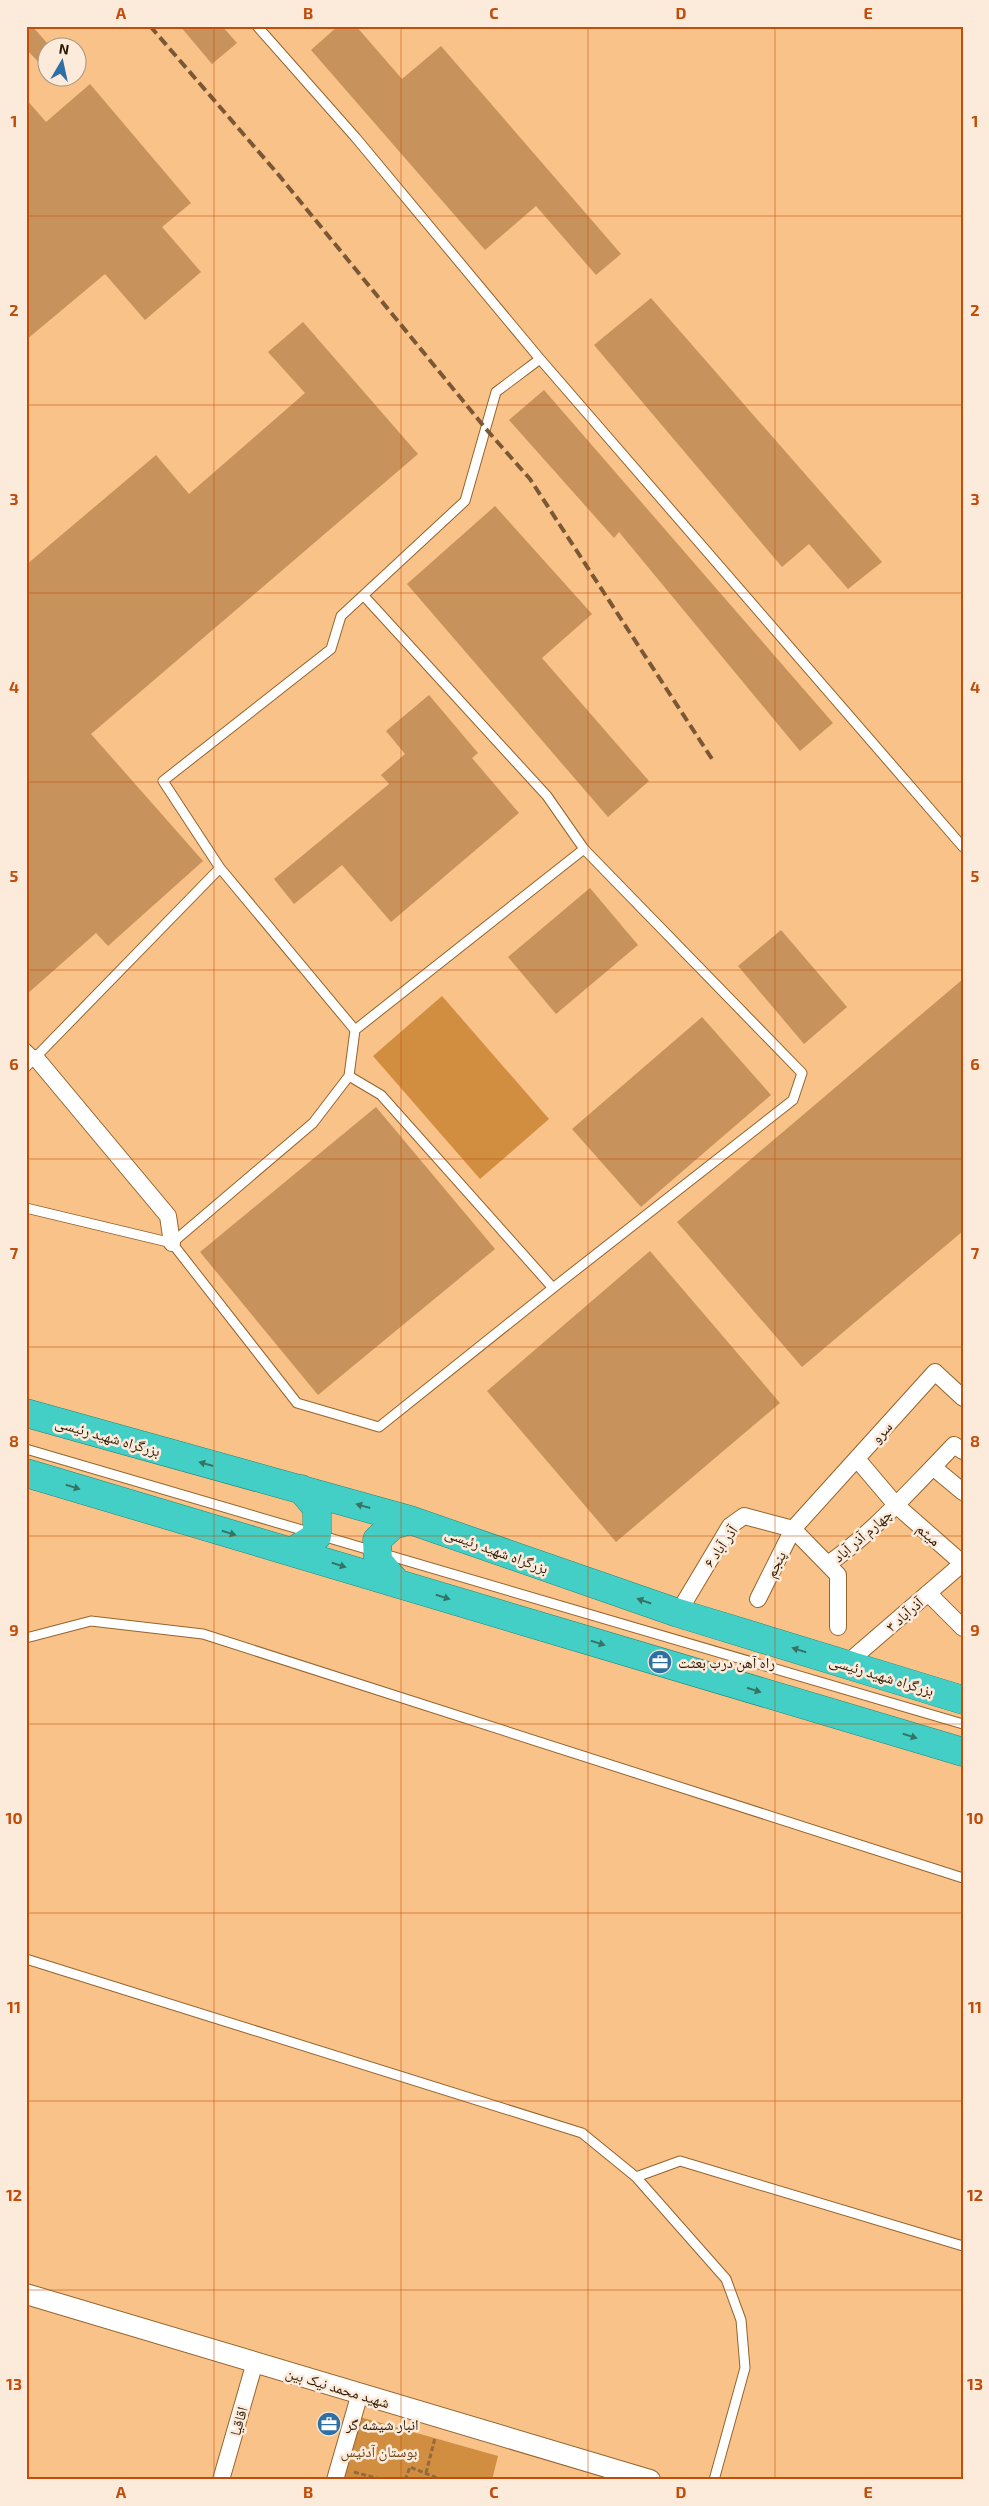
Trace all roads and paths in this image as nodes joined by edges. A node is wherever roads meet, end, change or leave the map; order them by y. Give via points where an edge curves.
1 (257, 26) edge
2 (540, 359) junction
3 (364, 596) junction
4 (963, 847) edge
5 (584, 849) junction
6 (220, 868) junction
7 (355, 1030) junction
8 (29, 1058) edge
9 (349, 1076) junction
10 (26, 1208) edge
11 (172, 1244) junction
12 (553, 1288) junction
13 (963, 1398) edge
14 (26, 1413) edge
15 (26, 1449) edge
16 (963, 1451) edge
17 (857, 1459) junction
18 (933, 1467) junction
19 (26, 1473) edge
20 (300, 1489) junction
21 (963, 1492) edge
22 (896, 1505) junction
23 (410, 1520) junction
24 (793, 1529) junction
25 (293, 1551) junction
26 (962, 1563) edge
27 (828, 1564) junction
28 (396, 1582) junction
29 (928, 1593) junction
30 (758, 1600) dead end
31 (678, 1613) junction
32 (838, 1627) dead end
33 (963, 1628) edge
34 (26, 1638) edge
35 (846, 1664) junction
36 (963, 1700) edge
37 (963, 1724) edge
38 (963, 1752) edge
39 (963, 1878) edge
40 (26, 1959) edge
41 (636, 2177) junction
42 (963, 2246) edge
43 (26, 2294) edge
44 (255, 2362) junction
45 (360, 2393) junction
46 (435, 2438) dead end
47 (426, 2473) junction
48 (340, 2474) edge
49 (221, 2480) edge
50 (383, 2480) edge
51 (405, 2480) edge
52 (442, 2480) edge
53 (650, 2480) edge
54 (714, 2480) edge

1 - 2 lane via 356,138
2 - 3 lane via 496,392 465,501
2 - 4 lane
3 - 5 lane via 547,796
3 - 6 lane via 342,616 331,649 163,781
5 - 7 lane
5 - 12 lane via 802,1073 792,1100
6 - 7 lane
6 - 8 lane
7 - 9 lane
8 - 11 street via 168,1216
9 - 11 lane via 312,1123
9 - 12 lane via 382,1095
10 - 11 lane
11 - 12 lane via 297,1403 379,1427
13 - 17 street, سرو via 935,1372
20 -> 14 highway, بزرگراه شهید رئیسی
15 - 37 lane
16 - 18 street, چهارم آذر آباد via 954,1446
17 - 22 street, میثم
17 - 24 street, سرو
18 - 21 street
18 - 22 street, چهارم آذر آباد
19 -> 25 highway
23 -> 20 highway, بزرگراه شهید رئیسی
20 - 25 highway via 317,1508 317,1536
22 - 26 street, میثم
22 - 27 street, چهارم آذر آباد via 855,1545
23 - 28 highway via 392,1525 377,1540 378,1561
31 -> 23 highway, بزرگراه شهید رئیسی
24 - 27 street, چهارم آذر آباد
24 - 30 street, پنجم
24 - 31 street, آذر آباد ۶ via 744,1516 730,1526
25 -> 28 highway
26 - 29 street, ۳ آذرآباد
27 - 32 street, چهارم آذر آباد via 838,1575
28 -> 38 highway
29 - 33 street
29 - 35 street, ۳ آذرآباد
35 -> 31 highway, بزرگراه شهید رئیسی
34 - 39 lane via 91,1621 203,1634
35 - 36 highway, بزرگراه شهید رئیسی
40 - 41 lane via 582,2133
41 - 42 lane via 680,2161
41 - 54 lane via 726,2279 741,2320 745,2368
43 - 44 street, شهید محمد نیک بین
44 - 45 street, شهید محمد نیک بین
44 - 49 street, اقاقیا
45 - 48 street
45 - 53 street, شهید محمد نیک بین
46 - 47 path
47 - 51 path via 410,2467
47 - 52 path
48 - 50 path

